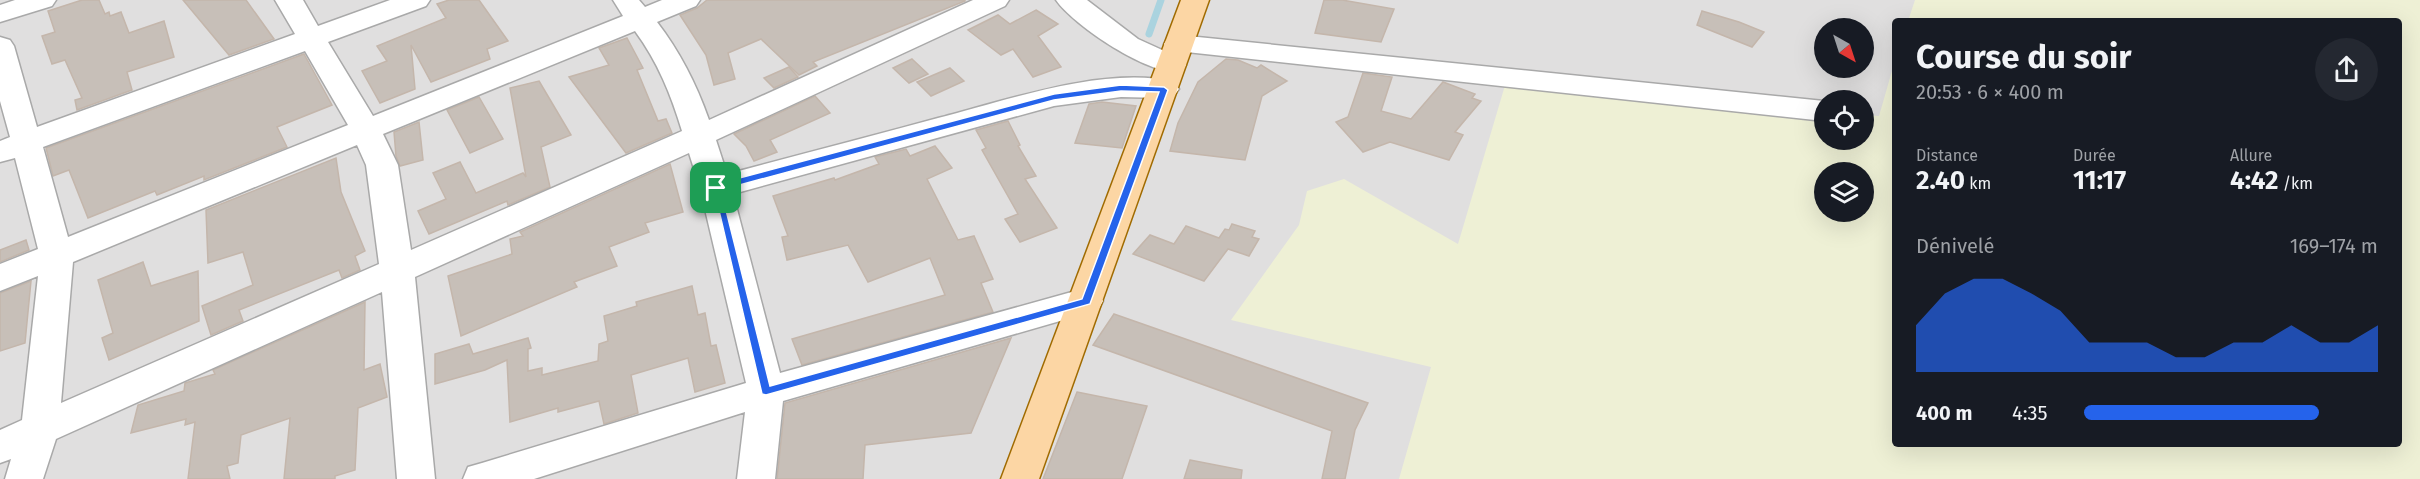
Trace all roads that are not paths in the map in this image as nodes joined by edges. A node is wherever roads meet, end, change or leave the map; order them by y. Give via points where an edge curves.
1 (42, 0) edge
2 (289, 0) edge
3 (416, 0) edge
4 (686, 0) edge
5 (995, 0) edge
6 (1070, 0) edge
7 (1195, 0) edge
8 (632, 9) edge
9 (0, 14) edge
10 (312, 38) junction
11 (0, 46) edge
12 (1171, 66) junction
13 (1814, 110) edge
14 (365, 129) junction
15 (699, 136) junction
16 (12, 148) edge
17 (716, 188) junction
18 (57, 256) junction
19 (397, 270) junction
20 (0, 278) edge
21 (1086, 301) junction
22 (766, 391) junction
23 (40, 429) junction
24 (0, 447) edge
25 (24, 479) edge
26 (416, 479) edge
27 (483, 479) edge
28 (756, 479) edge
29 (1020, 479) edge

1 - 9 street
2 - 10 street
3 - 10 street
4 - 8 street
5 - 15 street
6 - 12 street via 1128,45
7 - 12 main road
8 - 14 street
8 - 15 street via 663,49
10 - 14 street
10 - 16 street
11 - 16 street
12 - 13 street
12 - 17 street via 1121,88 1054,97
12 - 21 main road
14 - 18 street
14 - 19 street via 381,165
15 - 17 street
15 - 19 street
16 - 18 street
17 - 22 street
18 - 20 street
18 - 23 street
19 - 23 street
19 - 26 street
21 - 22 street
21 - 29 main road
22 - 27 street
22 - 28 street
23 - 24 street
23 - 25 street

